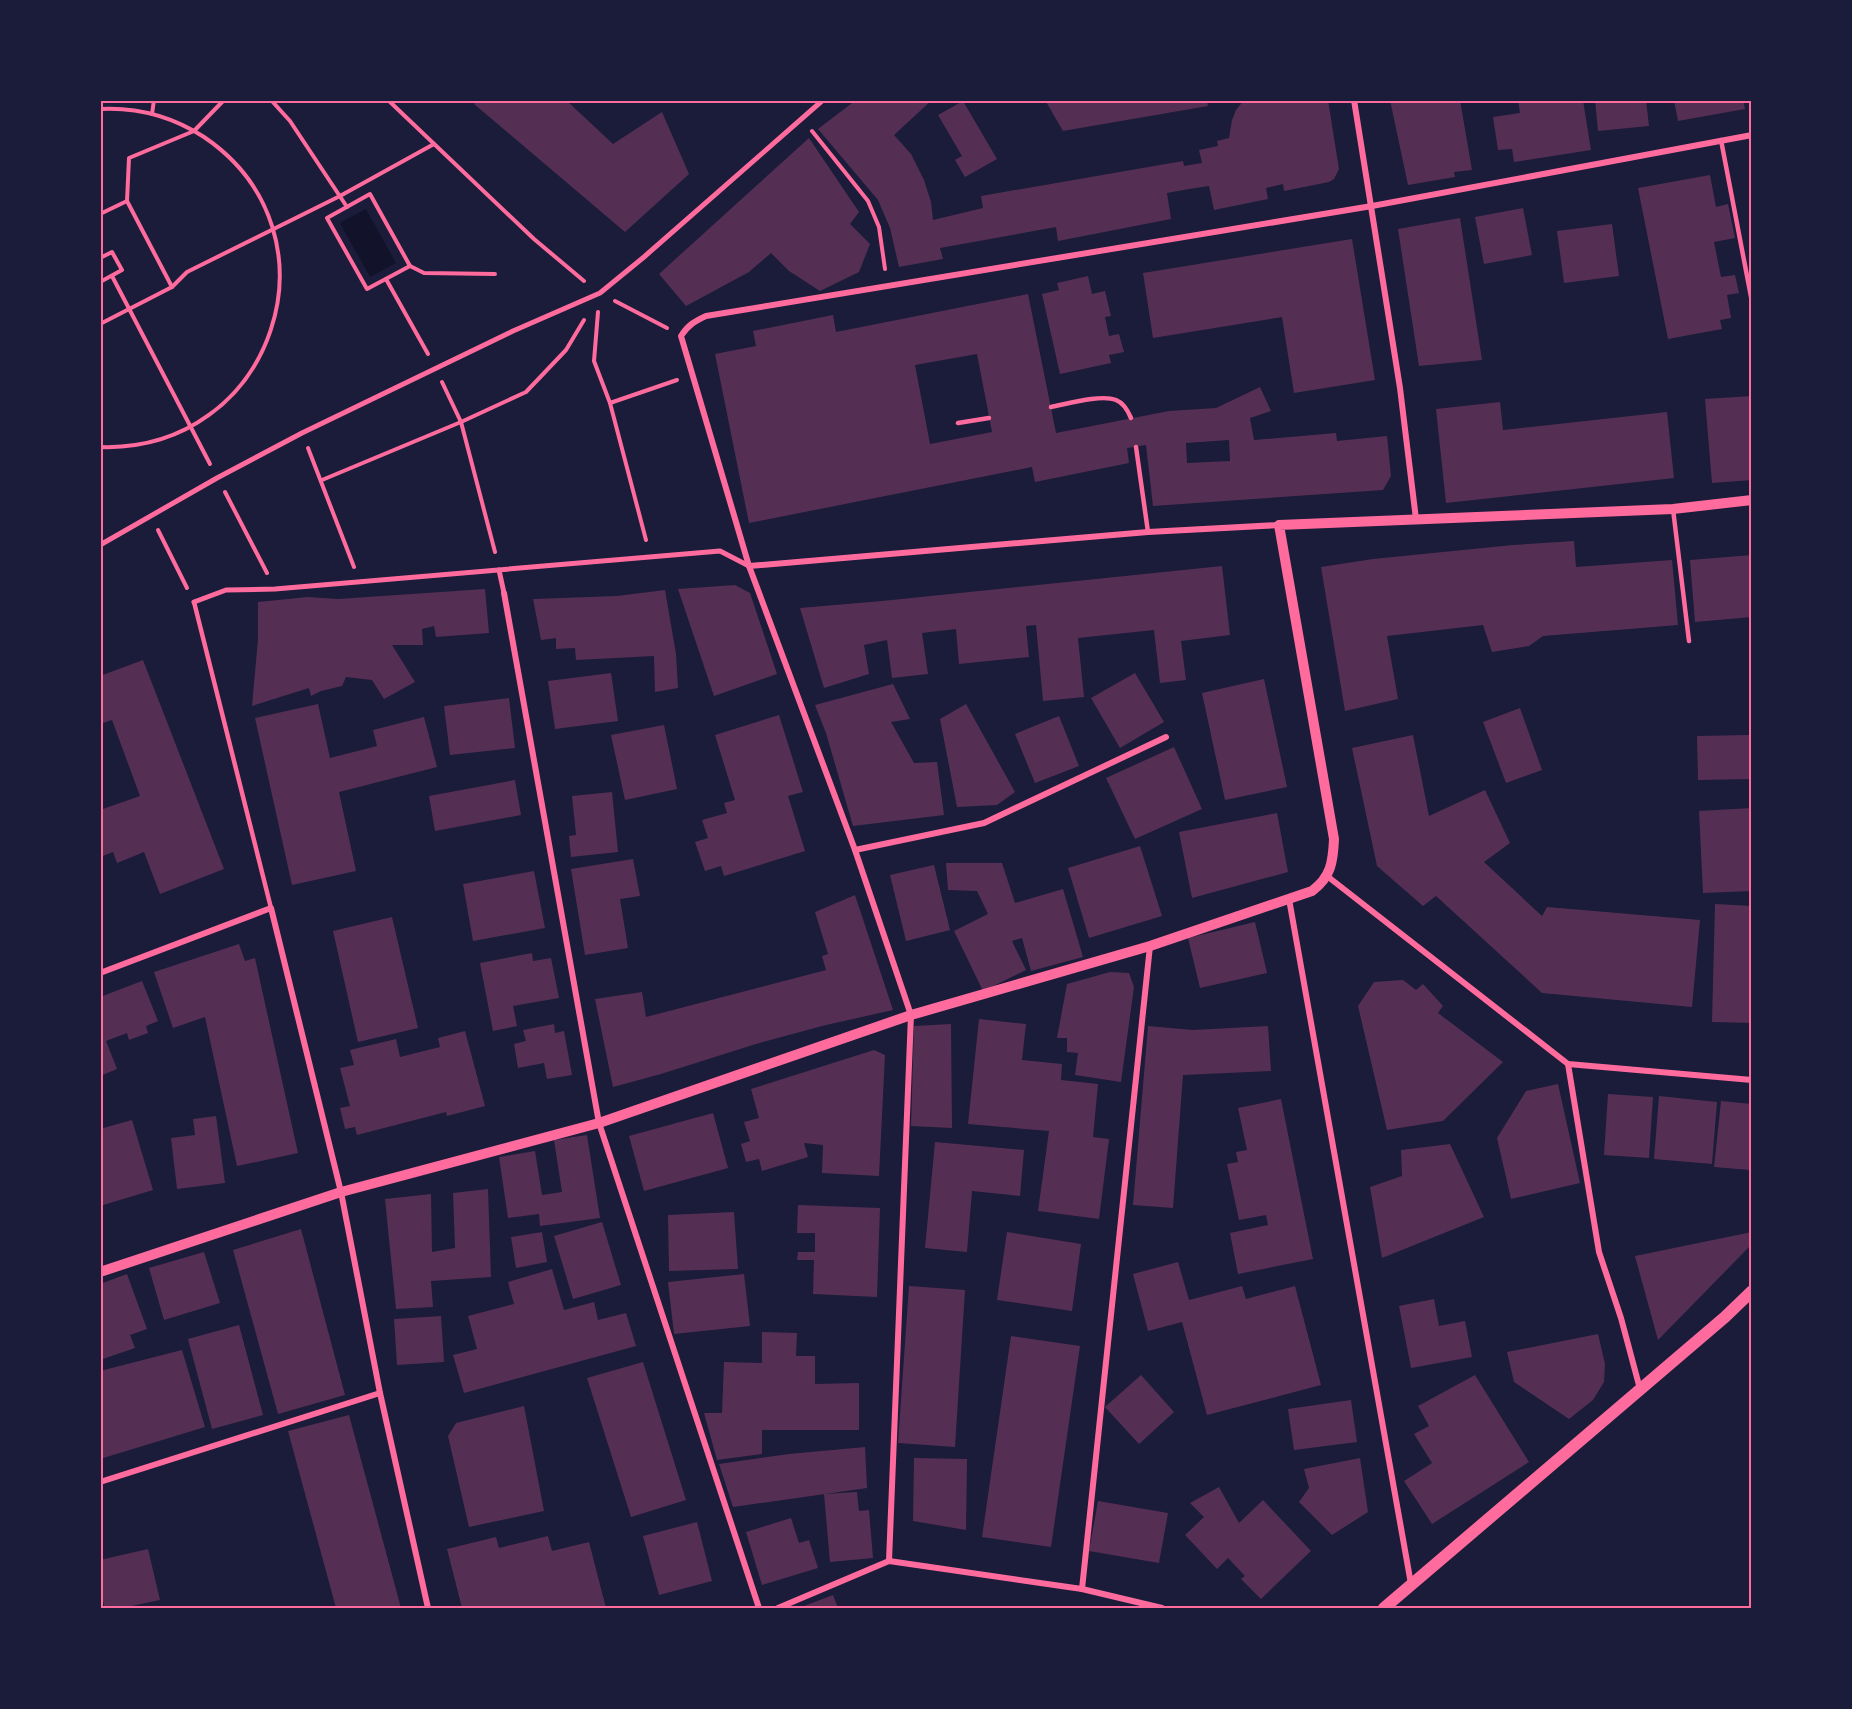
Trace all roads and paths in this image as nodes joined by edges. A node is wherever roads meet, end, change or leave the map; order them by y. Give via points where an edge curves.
1 (154, 100) edge
2 (224, 100) edge
3 (271, 100) edge
4 (388, 100) edge
5 (823, 100) edge
6 (1354, 100) edge
7 (100, 109) edge
8 (152, 114) junction
9 (803, 118) junction
10 (194, 131) junction
11 (1752, 135) edge
12 (1721, 140) junction
13 (434, 144) junction
14 (340, 196) junction
15 (127, 201) junction
16 (1372, 206) junction
17 (346, 207) junction
18 (100, 214) edge
19 (273, 230) junction
20 (100, 258) edge
21 (410, 266) junction
22 (495, 274) dead end
23 (112, 276) junction
24 (386, 279) junction
25 (100, 282) edge
26 (887, 285) junction
27 (172, 286) junction
28 (600, 293) junction
29 (1752, 302) edge
30 (129, 309) junction
31 (100, 324) edge
32 (681, 336) junction
33 (435, 368) junction
34 (694, 374) junction
35 (610, 403) junction
36 (1051, 407) dead end
37 (989, 418) dead end
38 (1131, 418) dead end
39 (460, 423) junction
40 (958, 423) dead end
41 (191, 427) junction
42 (302, 433) junction
43 (100, 447) edge
44 (1136, 447) dead end
45 (217, 478) junction
46 (322, 480) junction
47 (1752, 500) edge
48 (1673, 509) junction
49 (151, 517) junction
50 (1416, 519) junction
51 (1279, 525) junction
52 (1148, 532) junction
53 (100, 545) edge
54 (651, 557) junction
55 (749, 566) junction
56 (500, 570) junction
57 (358, 581) junction
58 (275, 589) junction
59 (504, 593) joint
60 (194, 602) junction
61 (1689, 641) dead end
62 (1166, 737) dead end
63 (855, 850) junction
64 (1327, 876) junction
65 (1289, 899) junction
66 (271, 908) junction
67 (1150, 946) junction
68 (100, 973) edge
69 (912, 1015) junction
70 (1568, 1064) junction
71 (1752, 1080) edge
72 (599, 1123) junction
73 (341, 1192) junction
74 (100, 1272) edge
75 (1752, 1291) edge
76 (1640, 1390) junction
77 (380, 1393) junction
78 (100, 1482) edge
79 (889, 1561) junction
80 (1411, 1585) junction
81 (1082, 1589) junction
82 (428, 1608) edge
83 (759, 1608) edge
84 (777, 1608) edge
85 (1162, 1608) edge
86 (1384, 1608) edge

1 - 8 path
2 - 10 path
3 - 14 path via 290,121
4 - 13 path
5 - 9 street
6 - 16 street
7 - 8 path
8 - 10 path
9 - 26 path via 868,201 879,227
9 - 28 street
10 - 15 path via 129,158
10 - 19 path via 234,162 250,183
11 - 12 street
12 - 16 street
12 - 29 lane
13 - 14 path
13 - 28 path via 534,239
14 - 17 path
14 - 19 path
15 - 18 path
15 - 27 path
16 - 26 street
16 - 50 street
17 - 21 path via 370,194
17 - 24 path via 327,218 367,289
19 - 27 path via 187,272
19 - 41 path via 280,281 271,331 261,355 232,397
20 - 23 path via 112,252 122,270
21 - 22 path via 424,273
21 - 24 path
23 - 25 path
23 - 30 path
24 - 33 path
26 - 32 street via 706,316 694,321
27 - 30 path
28 - 32 path
28 - 33 street
28 - 35 path via 594,361
28 - 39 path via 566,350 526,392
30 - 31 path
30 - 41 path
32 - 34 street
33 - 39 path
33 - 42 street
34 - 35 path
34 - 55 street
35 - 54 path
36 - 38 lane via 1117,400
37 - 40 lane
39 - 46 path
39 - 56 path
41 - 43 path via 143,445
41 - 45 path
42 - 45 street
42 - 46 path
44 - 52 lane
45 - 49 street
45 - 58 path
46 - 57 path
47 - 48 street
48 - 50 street
48 - 61 lane
49 - 53 street
49 - 60 path
50 - 51 street
51 - 52 street
51 - 64 street via 1334,839
52 - 55 street
54 - 55 street via 720,551
54 - 56 street
55 - 63 street
56 - 57 street
56 - 59 street
57 - 58 street
58 - 60 street via 226,590
59 - 72 street
60 - 66 lane
62 - 63 street via 984,823
63 - 69 street
64 - 65 street via 1312,891
64 - 70 street
65 - 67 street
65 - 80 street
66 - 68 street
66 - 73 street
67 - 69 street
67 - 81 street
69 - 72 street
69 - 79 street
70 - 71 street
70 - 76 street via 1599,1252
72 - 73 street
72 - 83 street
73 - 74 street
73 - 77 street
75 - 76 main road
76 - 80 main road
77 - 78 street
77 - 82 street
79 - 81 street
79 - 84 street
80 - 86 main road
81 - 85 street

